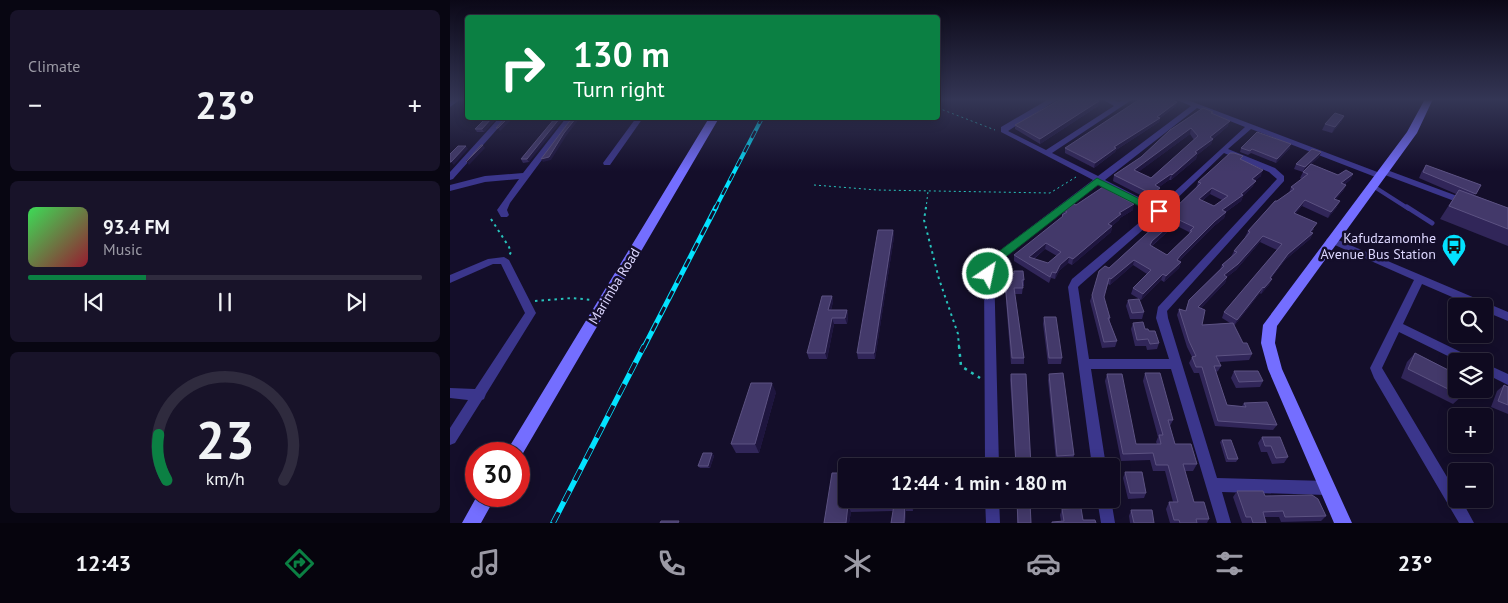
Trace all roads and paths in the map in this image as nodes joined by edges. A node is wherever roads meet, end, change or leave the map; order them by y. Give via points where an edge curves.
1 (498, 123) edge
2 (565, 123) edge
3 (635, 123) edge
4 (711, 123) edge
5 (974, 123) edge
6 (1012, 123) edge
7 (1091, 123) edge
8 (1172, 123) edge
9 (1243, 123) edge
10 (1417, 123) edge
11 (1250, 126) junction
12 (1005, 132) junction
13 (1223, 150) junction
14 (1046, 153) junction
15 (607, 163) dead end
16 (1085, 173) junction
17 (523, 176) junction
18 (450, 177) edge
19 (1379, 178) junction
20 (1097, 181) junction
21 (814, 185) dead end
22 (450, 188) edge
23 (928, 191) junction
24 (1471, 205) edge
25 (1159, 211) junction
26 (504, 215) dead end
27 (491, 219) dead end
28 (1432, 223) dead end
29 (1331, 240) junction
30 (506, 263) junction
31 (1420, 278) junction
32 (450, 279) edge
33 (607, 297) junction
34 (526, 302) junction
35 (1508, 316) edge
36 (1397, 326) junction
37 (1453, 353) edge
38 (1084, 364) junction
39 (1176, 364) junction
40 (1493, 372) edge
41 (990, 379) junction
42 (1508, 380) edge
43 (450, 393) edge
44 (480, 395) junction
45 (450, 439) edge
46 (520, 442) edge
47 (992, 458) edge
48 (1098, 458) edge
49 (1213, 485) junction
50 (1327, 488) junction
51 (480, 507) edge
52 (992, 508) edge
53 (1106, 508) edge
54 (471, 523) edge
55 (993, 523) edge
56 (1108, 523) edge
57 (1224, 523) edge
58 (1343, 523) edge
59 (1467, 523) edge

1 - 18 street
2 - 17 street
3 - 15 street
4 - 33 street, Marimba Road
5 - 12 path
6 - 12 street
7 - 14 street
8 - 20 street
9 - 11 street
10 - 19 street
11 - 13 street
11 - 19 street
12 - 14 street
13 - 25 street
13 - 39 street via 1272,170 1281,178 1162,310
14 - 16 street
16 - 20 street
16 - 23 path via 1050,193
17 - 22 street via 485,179
17 - 26 street via 502,210
19 - 24 street
19 - 28 lane
19 - 29 street
20 - 25 street
20 - 41 street via 994,260 990,267
21 - 23 path
23 - 41 path via 924,220 958,334 961,366 981,378
25 - 38 street via 1073,287
27 - 30 path via 507,240 511,252
29 - 31 street
29 - 50 street via 1270,325 1268,343 1275,369
30 - 32 street via 499,259 492,261
30 - 34 street
31 - 35 street
31 - 36 street
33 - 34 path
33 - 46 street, Marimba Road
34 - 44 street via 531,313
36 - 37 street
36 - 59 street via 1377,364 1378,374
38 - 39 street
38 - 48 street
39 - 49 street
40 - 42 street
41 - 47 street
43 - 44 street
44 - 45 street
49 - 50 street
49 - 57 street
50 - 58 street
51 - 54 street
52 - 55 street
53 - 56 street

